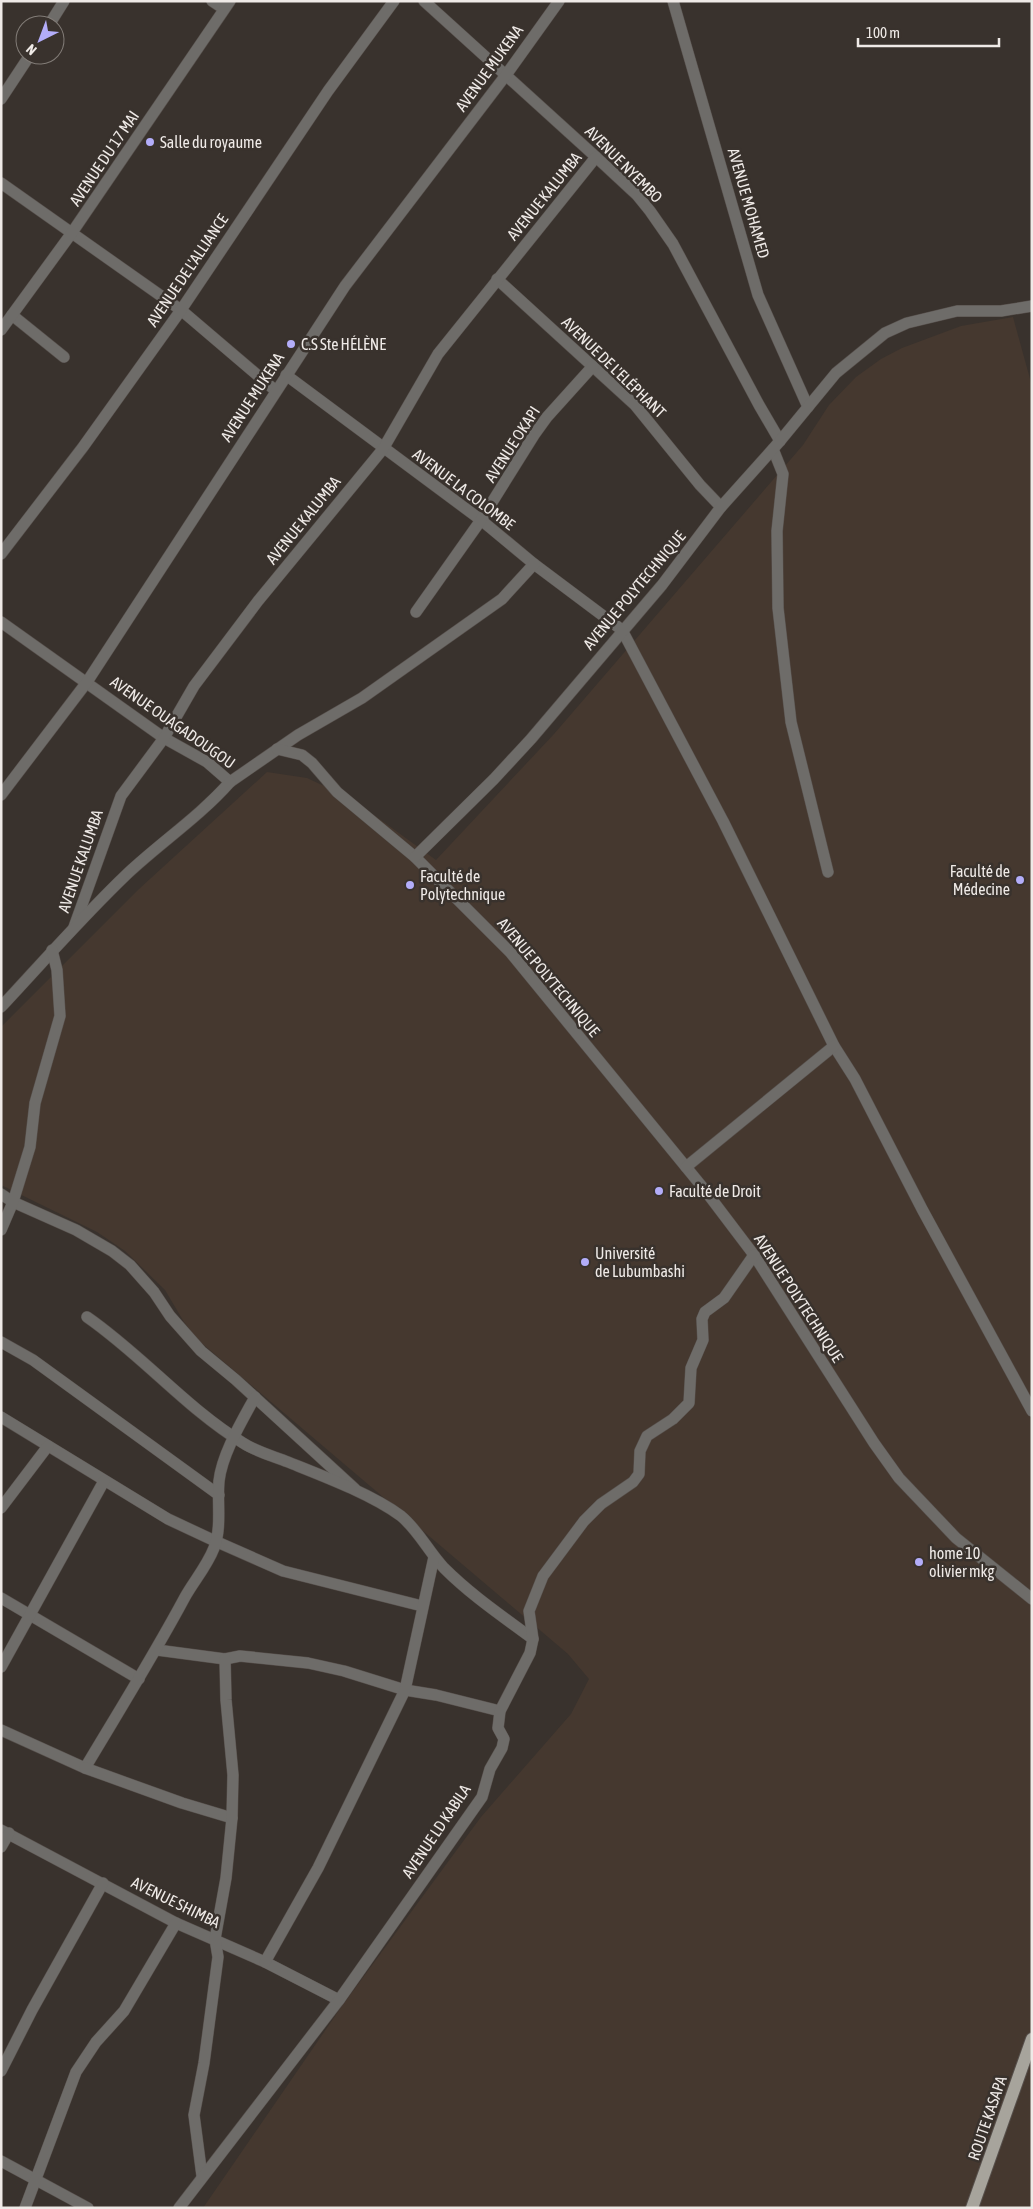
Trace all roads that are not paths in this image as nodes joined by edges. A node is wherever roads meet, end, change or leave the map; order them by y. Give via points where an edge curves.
1 (64, 1) edge
2 (212, 1) edge
3 (394, 1) edge
4 (424, 1) edge
5 (559, 1) edge
6 (673, 1) edge
7 (227, 5) edge
8 (55, 15) edge
9 (23, 65) edge
10 (506, 75) junction
11 (1, 99) edge
12 (596, 157) junction
13 (1, 183) edge
14 (71, 234) junction
15 (497, 279) junction
16 (1029, 306) edge
17 (181, 310) junction
18 (12, 315) junction
19 (1, 330) edge
20 (64, 357) dead end
21 (593, 366) junction
22 (286, 375) junction
23 (276, 391) junction
24 (808, 407) junction
25 (776, 445) junction
26 (382, 449) junction
27 (721, 507) junction
28 (481, 520) junction
29 (1, 554) edge
30 (534, 564) junction
31 (416, 612) dead end
32 (1, 622) edge
33 (622, 630) junction
34 (87, 682) junction
35 (164, 738) junction
36 (277, 749) junction
37 (230, 782) junction
38 (1, 795) edge
39 (415, 857) junction
40 (828, 872) dead end
41 (74, 927) junction
42 (52, 950) junction
43 (1, 1007) edge
44 (834, 1046) junction
45 (686, 1167) junction
46 (1, 1194) edge
47 (13, 1202) junction
48 (1, 1230) edge
49 (754, 1256) junction
50 (88, 1317) dead end
51 (1, 1342) edge
52 (255, 1397) junction
53 (1032, 1411) edge
54 (1, 1417) edge
55 (234, 1437) junction
56 (48, 1446) junction
57 (104, 1481) junction
58 (360, 1494) junction
59 (220, 1495) junction
60 (1, 1508) edge
61 (215, 1541) junction
62 (434, 1557) junction
63 (1, 1598) edge
64 (1032, 1599) edge
65 (422, 1606) junction
66 (30, 1614) junction
67 (533, 1639) junction
68 (157, 1650) junction
69 (225, 1659) junction
70 (1, 1668) edge
71 (139, 1679) junction
72 (405, 1690) junction
73 (500, 1711) junction
74 (1, 1730) edge
75 (85, 1768) junction
76 (232, 1818) junction
77 (5, 1832) edge
78 (1, 1847) edge
79 (103, 1883) junction
80 (176, 1923) junction
81 (216, 1939) junction
82 (266, 1962) junction
83 (339, 2000) junction
84 (1032, 2039) edge
85 (1, 2071) edge
86 (1, 2161) edge
87 (202, 2176) junction
88 (36, 2180) junction
89 (25, 2208) edge
90 (88, 2208) edge
91 (179, 2208) edge
92 (972, 2208) edge

1 - 8 street
2 - 7 street
3 - 17 street, AVENUE DE L'ALLIANCE via 328,91
4 - 10 street, AVENUE NYEMBO
5 - 10 street, AVENUE MUKENA
6 - 24 street, AVENUE MOHAMED via 758,295
7 - 14 street, AVENUE DU 17 MAI
9 - 11 street
10 - 12 street, AVENUE NYEMBO
10 - 22 street, AVENUE MUKENA via 345,286
12 - 15 street, AVENUE KALUMBA
12 - 25 street, AVENUE NYEMBO via 636,195 663,228 758,405
13 - 14 street
14 - 17 street
14 - 18 street, AVENUE DU 17 MAI
15 - 21 street, AVENUE DE L'ELÉPHANT
15 - 26 street, AVENUE KALUMBA via 432,361
16 - 24 street, AVENUE POLYTECHNIQUE via 1001,311 949,313 891,330 836,373
17 - 23 street
17 - 29 street, AVENUE DE L'ALLIANCE
18 - 19 street, AVENUE DU 17 MAI
18 - 20 street
21 - 27 street, AVENUE DE L'ELÉPHANT via 650,420
21 - 28 street, AVENUE OKAPI via 547,417
22 - 23 street, AVENUE MUKENA
22 - 26 street, AVENUE LA COLOMBE
23 - 34 street, AVENUE MUKENA
24 - 25 street, AVENUE POLYTECHNIQUE
25 - 27 street, AVENUE POLYTECHNIQUE
25 - 40 street, AVENUE NYEMBO via 783,474 777,531 778,608 791,722
26 - 28 street, AVENUE LA COLOMBE
26 - 35 street, AVENUE KALUMBA via 252,608 194,686
27 - 33 street, AVENUE POLYTECHNIQUE via 683,560
28 - 30 street, AVENUE LA COLOMBE
28 - 31 street, AVENUE OKAPI
30 - 33 street, AVENUE LA COLOMBE
30 - 36 street, AVENUE OUAGADOUGOU via 502,599 362,698
32 - 34 street, AVENUE OUAGADOUGOU
33 - 39 street, AVENUE POLYTECHNIQUE via 531,739
33 - 44 street via 723,821
34 - 35 street, AVENUE OUAGADOUGOU
34 - 38 street, AVENUE MUKENA
35 - 37 street, AVENUE OUAGADOUGOU via 207,762
35 - 41 street, AVENUE KALUMBA via 121,796
36 - 37 street, AVENUE OUAGADOUGOU
36 - 39 street via 302,755 336,792
37 - 41 street via 203,811 134,868
39 - 45 street, AVENUE POLYTECHNIQUE via 510,952
41 - 42 street
42 - 43 street
42 - 47 street via 57,970 60,1016 35,1103 30,1147
44 - 45 street
44 - 53 street via 855,1078
45 - 49 street, AVENUE POLYTECHNIQUE
46 - 47 street
47 - 48 street
47 - 52 street via 76,1230 130,1265 201,1351
49 - 64 street, AVENUE POLYTECHNIQUE via 899,1478 956,1538
49 - 67 street via 724,1298 702,1319 703,1340 691,1368 689,1403 648,1436 640,1451 639,1474 633,1482 589,1515 543,1576 529,1611
50 - 55 street via 116,1336 190,1403
51 - 59 street via 33,1360
52 - 55 street
52 - 58 street
54 - 56 street
55 - 58 street via 257,1451
55 - 59 street via 221,1475
56 - 57 street
56 - 60 street
57 - 61 street
57 - 66 street
58 - 62 street via 388,1507 416,1529
59 - 61 street
61 - 65 street via 283,1571
61 - 68 street via 211,1554
62 - 65 street
62 - 67 street via 464,1588
63 - 66 street
65 - 72 street
66 - 70 street
66 - 71 street
67 - 73 street via 527,1661
68 - 69 street
68 - 71 street
69 - 72 street via 240,1656 308,1663
69 - 76 street via 226,1710 233,1775
71 - 75 street
72 - 73 street
72 - 82 street via 318,1868
73 - 83 street, AVENUE LD KABILA via 498,1728 504,1739 482,1797
74 - 75 street
75 - 76 street
76 - 81 street
77 - 78 street
77 - 79 street, AVENUE SHIMBA
79 - 80 street, AVENUE SHIMBA
79 - 85 street
80 - 81 street, AVENUE SHIMBA
80 - 88 street via 124,2012 96,2042 76,2072
81 - 82 street, AVENUE SHIMBA
81 - 87 street via 218,1958 194,2115
82 - 83 street, AVENUE SHIMBA
83 - 87 street, AVENUE LD KABILA
84 - 92 main road, ROUTE KASAPA
86 - 88 street
87 - 91 street, AVENUE LD KABILA
88 - 89 street
88 - 90 street

